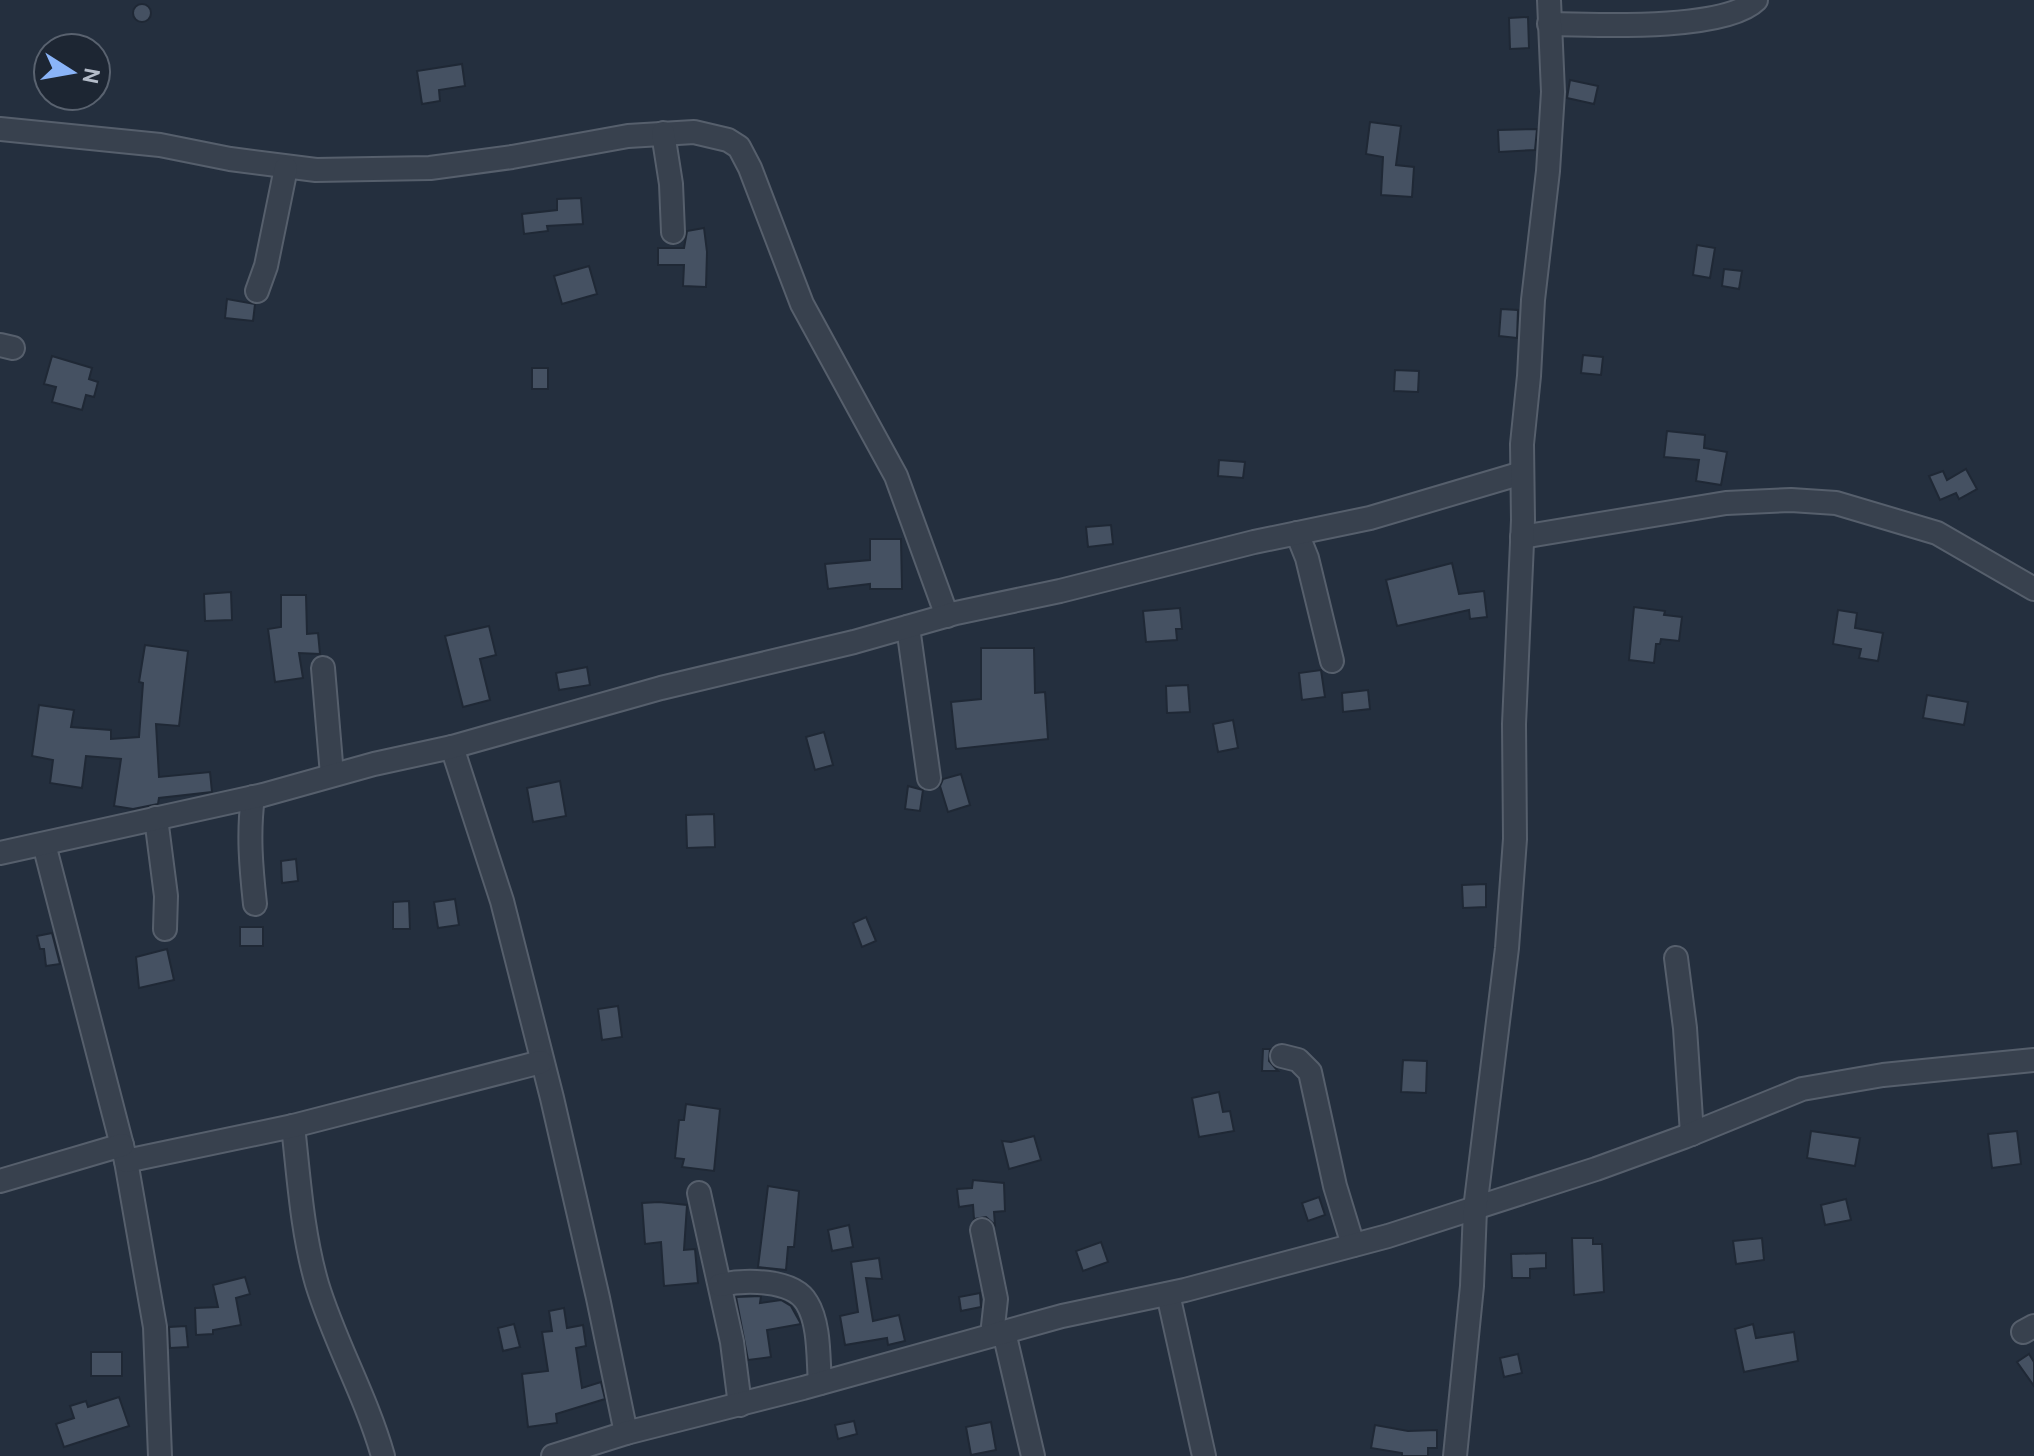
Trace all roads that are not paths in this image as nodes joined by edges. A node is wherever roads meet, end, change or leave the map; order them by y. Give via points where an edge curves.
1 (1549, 0) edge
2 (1756, 0) edge
3 (1549, 24) junction
4 (0, 129) edge
5 (663, 133) junction
6 (286, 168) junction
7 (673, 232) dead end
8 (257, 291) dead end
9 (1522, 473) junction
10 (1297, 533) junction
11 (1522, 537) junction
12 (2034, 589) edge
13 (947, 616) junction
14 (908, 627) junction
15 (1332, 661) dead end
16 (323, 668) dead end
17 (452, 747) junction
18 (332, 775) junction
19 (929, 778) dead end
20 (253, 797) junction
21 (156, 818) junction
22 (44, 844) junction
23 (0, 853) edge
24 (255, 904) dead end
25 (165, 929) dead end
26 (1676, 958) dead end
27 (1282, 1056) dead end
28 (2034, 1060) edge
29 (541, 1062) junction
30 (293, 1126) junction
31 (1692, 1134) junction
32 (124, 1153) junction
33 (0, 1181) edge
34 (699, 1193) dead end
35 (1475, 1209) junction
36 (982, 1230) dead end
37 (1353, 1245) junction
38 (720, 1285) junction
39 (1168, 1294) junction
40 (998, 1334) junction
41 (820, 1383) junction
42 (740, 1405) junction
43 (626, 1433) junction
44 (160, 1456) edge
45 (383, 1456) edge
46 (553, 1456) edge
47 (1033, 1456) edge
48 (1204, 1456) edge
49 (1455, 1456) edge

1 - 3 street
2 - 3 street via 1724,17 1699,21
3 - 9 street via 1553,92
4 - 6 street via 160,145
5 - 6 street via 430,168
5 - 7 street
5 - 13 street via 717,136 739,147 802,304 896,476
6 - 8 street
9 - 10 street via 1370,518
9 - 11 street
10 - 13 street
10 - 15 street
11 - 12 street via 1726,503 1836,503 1937,533
11 - 35 street via 1515,839
13 - 14 street
14 - 17 street
14 - 19 street
16 - 18 street
17 - 18 street
17 - 29 street via 502,901
18 - 20 street
20 - 21 street
20 - 24 street via 249,825
21 - 22 street
21 - 25 street
22 - 23 street
22 - 32 street
26 - 31 street
27 - 37 street via 1298,1060 1310,1072
28 - 31 street via 1802,1089
29 - 30 street
29 - 43 street
30 - 32 street
30 - 45 street via 318,1287
31 - 35 street
32 - 33 street
32 - 44 street via 155,1327
34 - 38 street
35 - 37 street
35 - 49 street
36 - 40 street
37 - 39 street
38 - 41 street via 762,1282 798,1293 808,1303 814,1324
38 - 42 street
39 - 40 street
39 - 48 street
40 - 41 street
40 - 47 street
41 - 42 street
42 - 43 street
43 - 46 street

